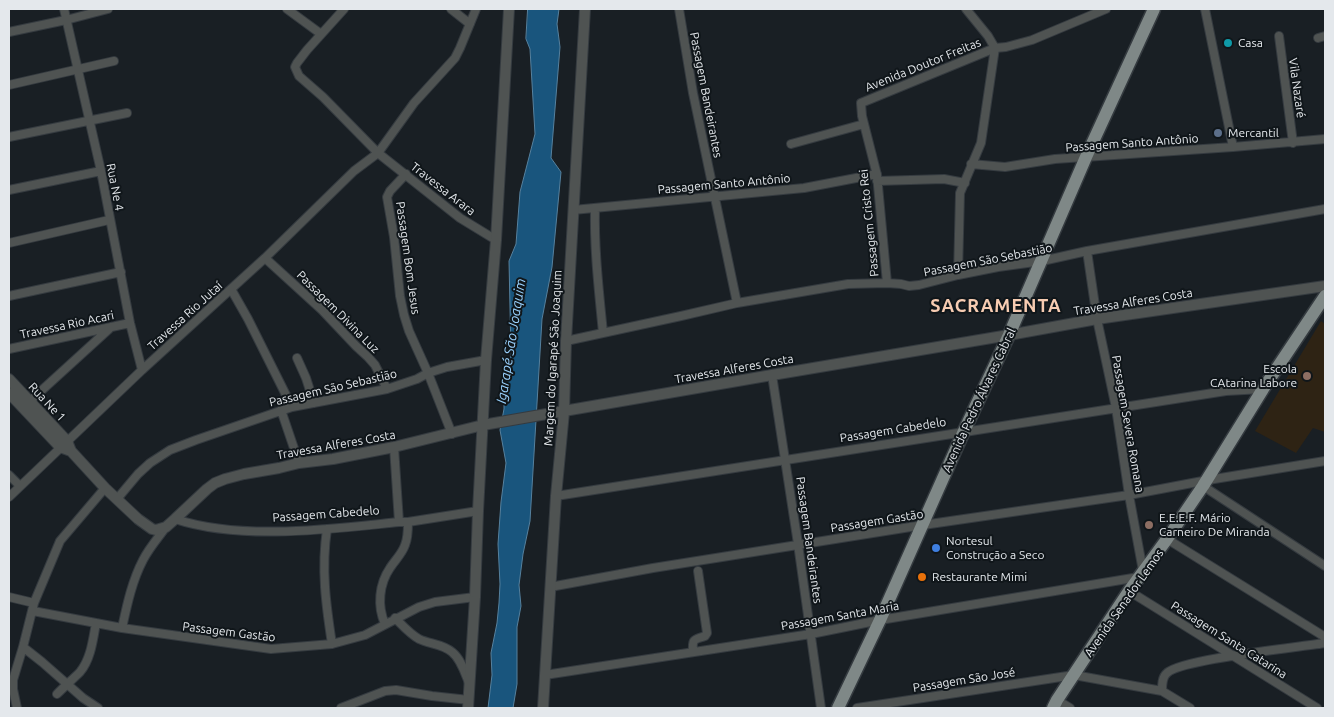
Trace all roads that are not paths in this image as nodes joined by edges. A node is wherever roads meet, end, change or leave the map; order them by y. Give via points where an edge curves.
1 (64, 9) edge
2 (108, 9) edge
3 (287, 9) edge
4 (344, 9) edge
5 (451, 9) edge
6 (476, 9) edge
7 (509, 9) edge
8 (585, 9) edge
9 (679, 9) edge
10 (966, 9) edge
11 (1106, 9) edge
12 (1154, 9) edge
13 (1206, 9) edge
14 (66, 20) junction
15 (470, 24) junction
16 (9, 32) edge
17 (321, 34) junction
18 (1278, 36) dead end
19 (995, 48) junction
20 (114, 61) dead end
21 (77, 69) junction
22 (9, 85) edge
23 (861, 103) joint
24 (127, 113) dead end
25 (89, 120) junction
26 (864, 124) junction
27 (9, 137) edge
28 (1325, 139) edge
29 (1293, 143) junction
30 (791, 144) dead end
31 (1234, 147) junction
32 (378, 153) junction
33 (1086, 157) junction
34 (971, 164) junction
35 (100, 171) junction
36 (406, 174) junction
37 (877, 178) junction
38 (965, 183) junction
39 (9, 190) edge
40 (714, 196) junction
41 (595, 208) junction
42 (573, 210) junction
43 (1325, 210) edge
44 (110, 220) junction
45 (496, 240) junction
46 (9, 243) edge
47 (1088, 251) junction
48 (265, 258) junction
49 (1042, 261) junction
50 (121, 272) junction
51 (958, 275) junction
52 (887, 283) junction
53 (1325, 286) edge
54 (231, 289) junction
55 (9, 296) edge
56 (1325, 296) edge
57 (737, 303) junction
58 (1097, 319) junction
59 (130, 323) junction
60 (110, 328) junction
61 (603, 333) junction
62 (1009, 335) junction
63 (566, 341) junction
64 (9, 349) edge
65 (297, 358) dead end
66 (486, 360) junction
67 (142, 370) junction
68 (428, 373) junction
69 (9, 375) edge
70 (772, 375) junction
71 (9, 380) edge
72 (387, 388) junction
73 (1263, 389) junction
74 (9, 393) edge
75 (30, 401) junction
76 (314, 403) junction
77 (292, 407) junction
78 (1116, 408) junction
79 (281, 410) junction
80 (561, 413) junction
81 (486, 425) junction
82 (964, 432) junction
83 (452, 434) junction
84 (66, 446) junction
85 (394, 447) junction
86 (786, 460) junction
87 (1325, 461) edge
88 (299, 463) junction
89 (9, 475) edge
90 (1205, 483) junction
91 (20, 486) junction
92 (105, 488) junction
93 (1129, 495) junction
94 (556, 496) junction
95 (9, 497) edge
96 (117, 499) junction
97 (478, 511) junction
98 (175, 519) junction
99 (399, 522) junction
100 (408, 522) junction
101 (923, 525) junction
102 (166, 527) junction
103 (327, 529) junction
104 (1167, 539) junction
105 (798, 544) junction
106 (1325, 566) edge
107 (698, 571) dead end
108 (1141, 574) junction
109 (550, 586) junction
110 (1129, 592) junction
111 (9, 597) edge
112 (475, 597) junction
113 (33, 607) junction
114 (395, 618) junction
115 (880, 620) junction
116 (96, 623) junction
117 (385, 624) junction
118 (122, 628) junction
119 (811, 634) junction
120 (1325, 638) edge
121 (1325, 643) edge
122 (332, 644) junction
123 (24, 647) junction
124 (693, 652) junction
125 (1232, 656) junction
126 (545, 674) junction
127 (1074, 675) junction
128 (469, 683) junction
129 (67, 684) junction
130 (1162, 691) junction
131 (58, 694) dead end
132 (466, 703) edge
133 (1055, 704) edge
134 (17, 708) edge
135 (98, 708) edge
136 (341, 708) edge
137 (454, 708) edge
138 (543, 708) edge
139 (821, 708) edge
140 (838, 708) edge
141 (857, 708) edge
142 (1070, 708) edge
143 (1190, 708) edge
144 (1316, 708) edge

1 - 14 street, Rua Ne 4
2 - 14 street
3 - 17 street
4 - 17 street
5 - 15 street
6 - 15 street, Travessa Rio Jutaí
7 - 45 street
8 - 42 street, Margem do Igarapé São Joaquim
9 - 40 street, Passagem Bandeirantes
10 - 19 street
11 - 19 street, Avenida Doutor Freitas via 1032,40
12 - 33 main road, Avenida Pedro Álvares Cabral
13 - 31 street
14 - 16 street
14 - 21 street, Rua Ne 4
15 - 32 street, Travessa Rio Jutaí via 455,58 414,103
17 - 32 street, Travessa Arara via 297,63 295,67 299,76
18 - 29 street, Vila Nazaré
19 - 23 street, Avenida Doutor Freitas
19 - 34 street via 981,143
20 - 21 street
21 - 22 street
21 - 25 street, Rua Ne 4
23 - 26 street, Passagem Cristo Rei
24 - 25 street
25 - 27 street
25 - 35 street, Rua Ne 4
26 - 30 street
26 - 37 street, Passagem Cristo Rei
28 - 29 street, Passagem Santo Antônio
29 - 31 street, Passagem Santo Antônio
31 - 33 street, Passagem Santo Antônio
32 - 36 street, Travessa Arara
32 - 48 street, Travessa Rio Jutaí via 354,171
33 - 34 street, Passagem Santo Antônio via 1004,168
33 - 49 main road, Avenida Pedro Álvares Cabral
34 - 38 street
35 - 39 street
35 - 44 street, Rua Ne 4
36 - 45 street, Travessa Arara via 460,218
36 - 68 street, Passagem Bom Jesus via 387,197 404,315
37 - 38 street, Passagem Santo Antônio via 944,179
37 - 40 street, Passagem Santo Antônio
37 - 52 street, Passagem Cristo Rei
38 - 51 street via 960,193
40 - 41 street, Passagem Santo Antônio
40 - 57 street, Passagem Bandeirantes
41 - 42 street, Passagem Santo Antônio
41 - 61 street
42 - 63 street, Margem do Igarapé São Joaquim
43 - 47 street, Passagem São Sebastião
44 - 46 street
44 - 50 street, Rua Ne 4
45 - 66 street
47 - 49 street, Passagem São Sebastião
47 - 58 street, Passagem Severa Romana
48 - 54 street, Travessa Rio Jutaí
48 - 72 street, Passagem Divina Luz via 368,356
49 - 51 street, Passagem São Sebastião
49 - 62 main road, Avenida Pedro Álvares Cabral
50 - 55 street
50 - 59 street, Rua Ne 4
51 - 52 street, Passagem São Sebastião via 918,285
52 - 57 street, Passagem São Sebastião via 848,284
53 - 58 street, Travessa Alferes Costa
54 - 67 street, Travessa Rio Jutaí
54 - 77 street
56 - 73 main road, Avenida Senador Lemos
57 - 61 street, Passagem São Sebastião
58 - 62 street, Travessa Alferes Costa
58 - 78 street, Passagem Severa Romana
59 - 60 street, Travessa Rio Acari
59 - 67 street, Rua Ne 4
60 - 64 street, Travessa Rio Acari
60 - 75 street
61 - 63 street, Passagem São Sebastião
62 - 70 street, Travessa Alferes Costa
62 - 82 main road, Avenida Pedro Álvares Cabral
63 - 80 street, Margem do Igarapé São Joaquim
65 - 76 street
66 - 68 street, Passagem São Sebastião
66 - 81 street
67 - 84 street, Travessa Rio Jutaí
68 - 72 street, Passagem São Sebastião
68 - 83 street, Passagem Bom Jesus
69 - 71 street
70 - 80 street, Travessa Alferes Costa
70 - 86 street, Passagem Bandeirantes
71 - 75 street, Rua Ne 1
72 - 76 street, Passagem São Sebastião
73 - 78 street, Passagem Cabedelo via 1226,391
73 - 90 main road, Avenida Senador Lemos
74 - 84 street, Rua Ne 1
75 - 84 street, Rua Ne 1
76 - 77 street, Passagem São Sebastião
77 - 79 street, Passagem São Sebastião
78 - 82 street, Passagem Cabedelo
78 - 93 street, Passagem Severa Romana
79 - 88 street
79 - 96 street, Passagem São Sebastião via 170,450 138,474
80 - 81 street, Travessa Alferes Costa
80 - 94 street, Margem do Igarapé São Joaquim
81 - 83 street, Travessa Alferes Costa
81 - 97 street
82 - 86 street, Passagem Cabedelo
82 - 101 main road, Avenida Pedro Álvares Cabral
83 - 85 street, Travessa Alferes Costa
84 - 91 street, Travessa Rio Jutaí
84 - 92 street
85 - 88 street, Travessa Alferes Costa
85 - 99 street
86 - 94 street, Passagem Cabedelo
86 - 105 street, Passagem Bandeirantes
87 - 90 street, Passagem Gastão
88 - 98 street, Travessa Alferes Costa via 215,483
89 - 91 street
90 - 93 street, Passagem Gastão
90 - 104 main road, Avenida Senador Lemos
90 - 106 street
91 - 95 street, Travessa Rio Jutaí
92 - 96 street
92 - 113 street via 60,542
93 - 101 street, Passagem Gastão
93 - 108 street, Passagem Severa Romana
94 - 109 street, Margem do Igarapé São Joaquim
96 - 102 street via 152,529
97 - 100 street, Passagem Cabedelo
97 - 112 street
98 - 102 street, Travessa Alferes Costa
98 - 103 street, Passagem Cabedelo via 195,525 244,530
99 - 100 street, Passagem Cabedelo
99 - 103 street, Passagem Cabedelo
100 - 117 street via 405,545 384,578 381,589
101 - 105 street, Passagem Gastão
101 - 115 main road, Avenida Pedro Álvares Cabral
102 - 118 street via 148,552 136,577
103 - 122 street via 325,599
104 - 108 main road, Avenida Senador Lemos
104 - 120 street
105 - 109 street, Passagem Gastão
105 - 119 street, Passagem Bandeirantes
107 - 124 street via 707,633 694,640
108 - 110 main road, Avenida Senador Lemos
108 - 115 street, Passagem Santa Maria
109 - 126 street, Margem do Igarapé São Joaquim
110 - 125 street, Passagem Santa Catarina
110 - 127 main road, Avenida Senador Lemos
111 - 113 street, Passagem Gastão
112 - 114 street, Passagem Gastão via 435,602
112 - 128 street
113 - 116 street, Passagem Gastão
113 - 123 street
114 - 117 street, Passagem Gastão
114 - 128 street via 420,640 453,652
115 - 119 street, Passagem Santa Maria
115 - 140 main road, Avenida Pedro Álvares Cabral
116 - 118 street, Passagem Gastão
116 - 129 street via 84,665
117 - 122 street, Passagem Gastão via 365,635
118 - 122 street, Passagem Gastão via 271,649
119 - 124 street, Passagem Santa Maria
119 - 139 street, Passagem Bandeirantes
121 - 125 street
123 - 129 street
123 - 134 street via 14,680
124 - 126 street, Passagem Santa Maria
125 - 130 street via 1171,669 1164,676
125 - 144 street, Passagem Santa Catarina
126 - 138 street, Margem do Igarapé São Joaquim
127 - 130 street, Passagem São José
127 - 133 main road, Avenida Senador Lemos
127 - 141 street, Passagem São José
128 - 132 street
129 - 131 street
129 - 135 street
130 - 143 street
132 - 136 street via 396,690
132 - 137 street
133 - 142 street

